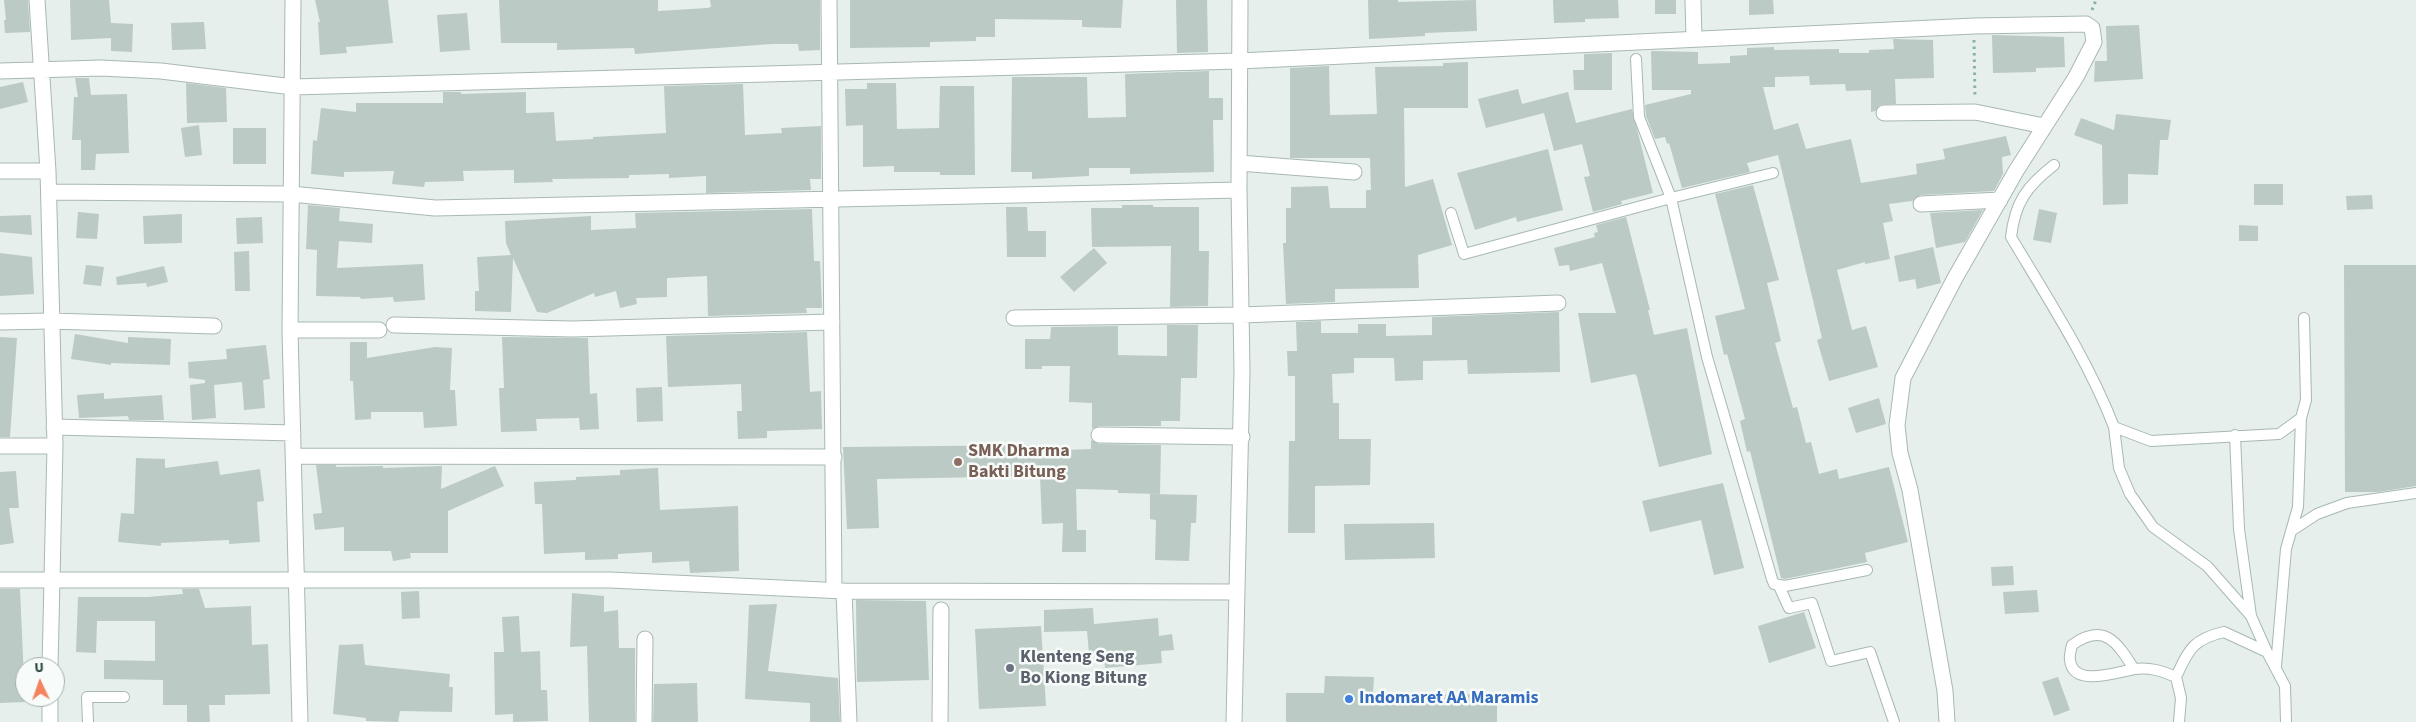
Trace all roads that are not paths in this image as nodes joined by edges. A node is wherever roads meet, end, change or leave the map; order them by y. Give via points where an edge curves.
1 (38, 0) edge
2 (293, 0) edge
3 (829, 0) edge
4 (1240, 0) edge
5 (1693, 0) edge
6 (1694, 39) junction
7 (1636, 59) dead end
8 (1239, 61) junction
9 (43, 69) junction
10 (830, 70) junction
11 (0, 71) edge
12 (293, 87) junction
13 (1884, 113) dead end
14 (2044, 126) junction
15 (1239, 163) junction
16 (2054, 165) dead end
17 (0, 171) edge
18 (48, 171) junction
19 (1354, 172) dead end
20 (1773, 173) dead end
21 (1239, 190) junction
22 (49, 192) junction
23 (291, 194) junction
24 (829, 197) junction
25 (1671, 198) junction
26 (2000, 200) junction
27 (1921, 204) dead end
28 (1451, 213) dead end
29 (1558, 303) dead end
30 (1242, 315) junction
31 (1014, 318) dead end
32 (2304, 318) dead end
33 (51, 321) junction
34 (0, 322) edge
35 (832, 322) junction
36 (214, 326) dead end
37 (394, 326) dead end
38 (290, 330) junction
39 (378, 330) dead end
40 (2301, 418) junction
41 (54, 427) junction
42 (2114, 427) junction
43 (293, 433) junction
44 (1099, 435) dead end
45 (2235, 435) junction
46 (1242, 437) junction
47 (0, 446) edge
48 (55, 446) junction
49 (294, 456) junction
50 (834, 456) junction
51 (2416, 493) edge
52 (2291, 531) junction
53 (1867, 570) dead end
54 (0, 580) edge
55 (52, 580) junction
56 (296, 581) junction
57 (1780, 586) junction
58 (839, 590) junction
59 (1236, 592) junction
60 (941, 610) dead end
61 (2251, 616) junction
62 (645, 639) dead end
63 (2267, 652) junction
64 (50, 657) edge
65 (2276, 666) junction
66 (2134, 669) junction
67 (2176, 677) junction
68 (124, 697) dead end
69 (50, 707) edge
70 (50, 722) edge
71 (88, 722) edge
72 (300, 722) edge
73 (644, 722) edge
74 (849, 722) edge
75 (940, 722) edge
76 (1234, 722) edge
77 (1894, 722) edge
78 (1947, 722) edge
79 (2179, 722) edge
80 (2286, 722) edge

1 - 9 street
2 - 12 street
3 - 10 street
4 - 8 street
5 - 6 street
6 - 8 street
6 - 14 street via 2086,24 2092,28 2094,42
7 - 25 lane via 1639,117
8 - 10 street
8 - 15 street
9 - 11 street
9 - 12 street via 161,71
9 - 18 street
10 - 12 street
10 - 24 street
12 - 23 street
13 - 14 street via 1975,112
14 - 26 street
15 - 19 street
15 - 21 street
16 - 42 lane via 2031,183 2020,203 2012,237 2078,349 2102,395
17 - 18 street
18 - 22 street
20 - 25 lane
21 - 24 street
21 - 30 street
22 - 23 street
22 - 33 street
23 - 24 street via 435,208
23 - 38 street
24 - 35 street
25 - 28 lane via 1464,254
25 - 57 lane via 1707,357 1772,579
26 - 27 street
26 - 78 street via 1903,378 1897,425 1945,691
29 - 30 street
30 - 31 street
30 - 46 street
32 - 40 lane via 2306,400
33 - 34 street
33 - 36 street
33 - 41 street
35 - 37 street via 572,329
35 - 50 street
38 - 39 street
38 - 43 street
40 - 45 lane via 2279,434
40 - 52 lane via 2298,507
41 - 43 street
41 - 48 street
42 - 45 lane via 2151,441
42 - 61 lane via 2119,468 2130,494 2152,527 2207,566
43 - 49 street
44 - 46 street
45 - 61 lane via 2239,529
46 - 59 street
47 - 48 street
48 - 55 street
49 - 50 street
49 - 56 street
50 - 58 street
51 - 52 lane via 2347,503 2317,514
52 - 65 lane via 2286,549
53 - 57 lane
54 - 55 street
55 - 56 street
55 - 64 street
56 - 58 street via 610,580
56 - 72 street
57 - 77 lane via 1789,608 1812,603 1831,661 1870,652
58 - 59 street
58 - 74 street
59 - 76 street
60 - 75 street
61 - 63 lane
62 - 73 street
63 - 65 lane
63 - 67 lane via 2224,632 2210,635 2188,650
65 - 80 lane via 2285,686
66 - 66 lane via 2118,642 2101,635 2084,636 2072,645 2070,661 2075,671 2088,676
66 - 67 lane via 2157,669
67 - 79 lane via 2181,698
68 - 71 lane via 87,697
69 - 70 street

